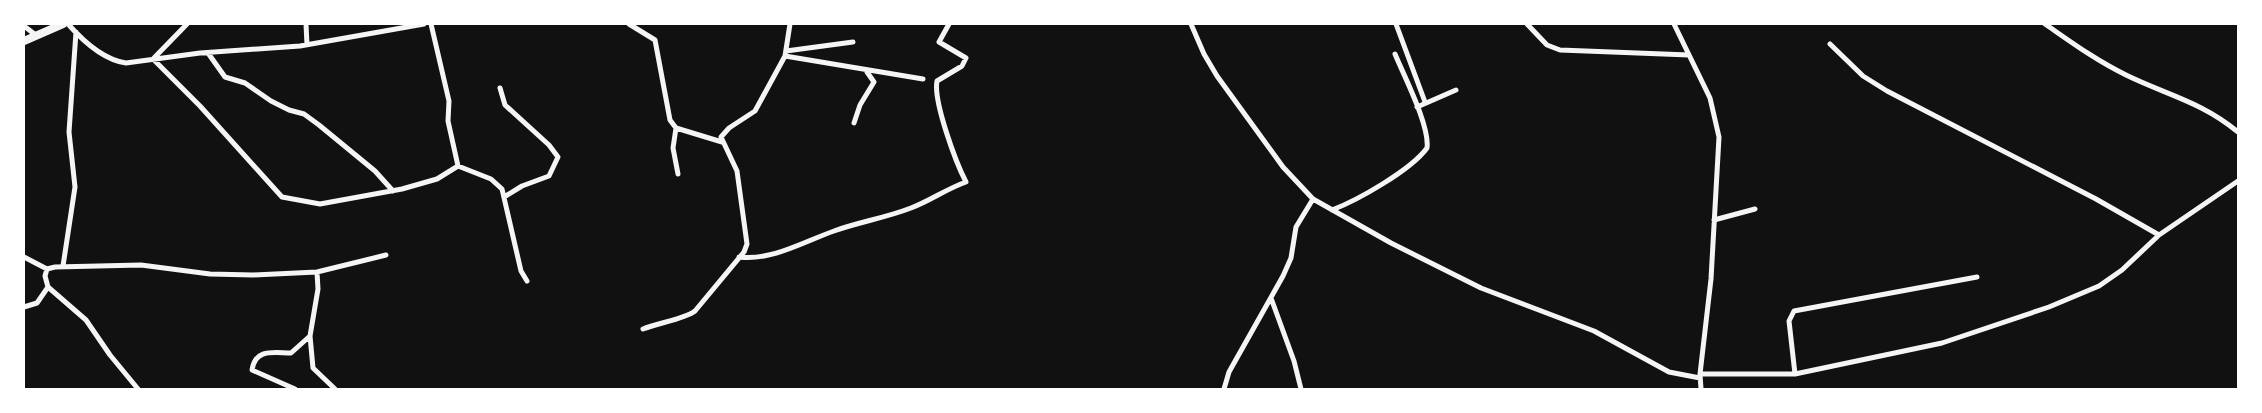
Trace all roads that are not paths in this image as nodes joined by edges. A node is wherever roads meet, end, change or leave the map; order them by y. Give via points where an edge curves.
1 (63, 24) edge
2 (68, 24) edge
3 (187, 24) edge
4 (306, 24) edge
5 (424, 24) edge
6 (431, 24) edge
7 (628, 24) edge
8 (790, 24) edge
9 (949, 24) edge
10 (1191, 24) edge
11 (1396, 24) edge
12 (1527, 24) edge
13 (1674, 24) edge
14 (2045, 24) edge
15 (24, 26) edge
16 (76, 32) junction
17 (36, 36) junction
18 (24, 41) edge
19 (853, 42) dead end
20 (1830, 44) dead end
21 (307, 45) junction
22 (208, 53) junction
23 (785, 54) junction
24 (1395, 54) dead end
25 (1689, 55) junction
26 (153, 59) junction
27 (867, 72) junction
28 (922, 79) dead end
29 (500, 88) dead end
30 (1456, 90) dead end
31 (1425, 102) junction
32 (1417, 107) junction
33 (854, 123) dead end
34 (676, 128) junction
35 (2238, 132) edge
36 (722, 142) junction
37 (458, 166) junction
38 (678, 174) dead end
39 (2238, 181) edge
40 (393, 190) junction
41 (504, 197) junction
42 (1313, 199) junction
43 (1755, 209) dead end
44 (1332, 210) junction
45 (1714, 220) junction
46 (2159, 235) junction
47 (386, 256) dead end
48 (24, 257) edge
49 (739, 257) junction
50 (63, 266) junction
51 (47, 269) junction
52 (317, 272) junction
53 (1977, 278) dead end
54 (527, 281) dead end
55 (48, 286) junction
56 (1271, 298) junction
57 (24, 307) edge
58 (643, 329) dead end
59 (310, 336) junction
60 (1794, 374) junction
61 (1700, 376) junction
62 (138, 389) edge
63 (295, 389) edge
64 (335, 389) edge
65 (1224, 389) edge
66 (1301, 389) edge
67 (1701, 389) edge

1 - 17 highway
2 - 16 street
3 - 26 street
4 - 21 street
5 - 21 street
6 - 37 street via 449,101 448,121
7 - 34 street via 655,40 670,120
8 - 23 street
9 - 49 street via 939,42 966,58 962,66 938,80 938,101 958,168 966,182 881,219 840,229 756,259
10 - 42 street via 1218,76 1283,167
11 - 31 street
12 - 25 street via 1547,45 1560,50
13 - 25 street
14 - 35 street via 2093,57 2154,88 2190,100
15 - 17 street
16 - 26 street via 114,61 126,63
16 - 50 street via 69,132 75,187
17 - 18 highway
19 - 23 street
20 - 46 street via 1863,76 1887,90
21 - 22 street
22 - 26 street
22 - 40 street via 225,76 245,83 289,110 304,114 375,171
23 - 27 street
23 - 36 street via 755,111 723,133
24 - 32 street
25 - 45 street via 1710,98 1719,134
26 - 40 street via 282,197 320,204
27 - 28 street
27 - 33 street via 874,82
29 - 41 street via 505,105 550,145 558,157 549,176
30 - 31 street
31 - 32 street
32 - 44 street via 1428,142 1423,154 1353,202
34 - 36 street
34 - 38 street via 673,148
36 - 49 street via 737,171 747,244
37 - 40 street via 437,179
37 - 41 street via 491,179 502,189
39 - 46 street
41 - 54 street via 521,271
42 - 44 street
42 - 56 street via 1296,227 1291,258
43 - 45 street
44 - 61 street via 1481,288 1594,331 1669,372
45 - 61 street
46 - 60 street via 2122,270 2081,295 1942,343
47 - 52 street
48 - 51 street
49 - 58 street via 690,315
50 - 51 street
50 - 52 street via 142,265 232,275
51 - 55 street
52 - 59 street via 318,288
53 - 60 street via 1794,311 1789,321
55 - 57 street via 37,303
55 - 62 street via 86,320
56 - 65 street via 1229,372
56 - 66 street
59 - 63 street via 291,353 267,352 258,355 253,363 252,370 258,374
59 - 64 street via 314,368
60 - 61 street
61 - 67 street

